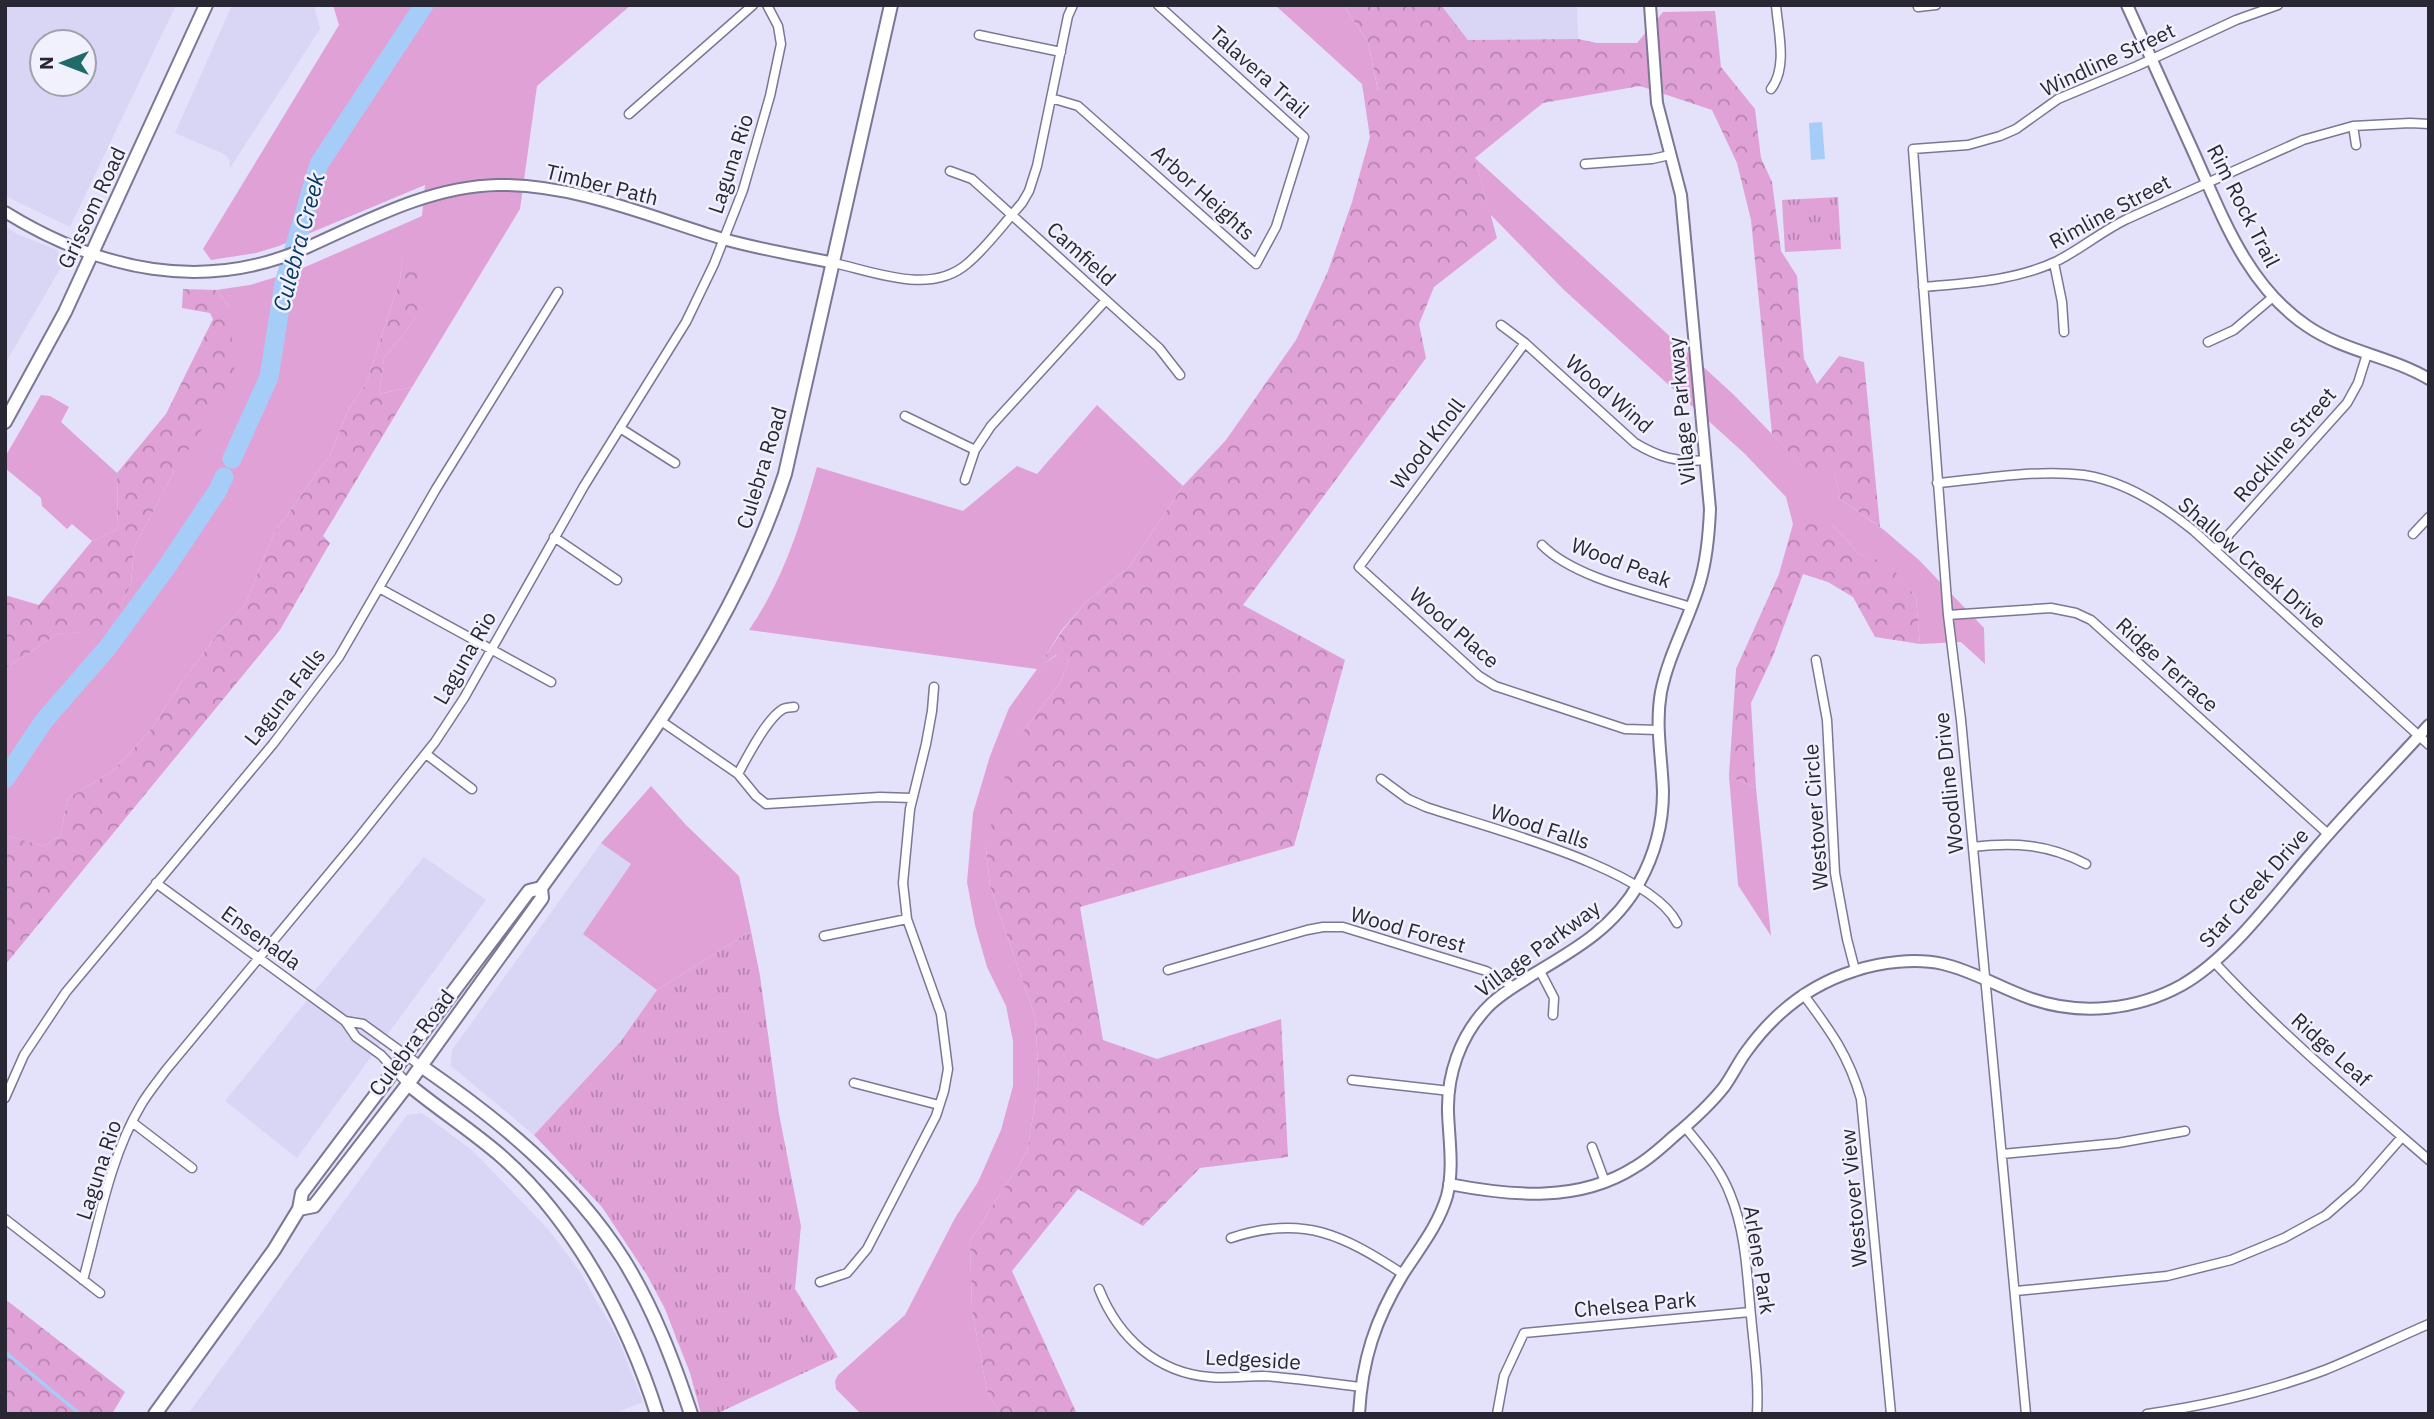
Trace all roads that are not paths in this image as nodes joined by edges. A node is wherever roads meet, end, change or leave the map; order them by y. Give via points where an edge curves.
1 (206, 5) edge
2 (753, 5) edge
3 (766, 5) edge
4 (891, 5) edge
5 (1073, 5) edge
6 (1158, 5) edge
7 (1650, 5) edge
8 (1776, 5) edge
9 (1936, 5) edge
10 (2127, 5) edge
11 (2278, 5) edge
12 (1918, 7) dead end
13 (979, 35) dead end
14 (1061, 52) junction
15 (2152, 59) junction
16 (1771, 89) dead end
17 (1051, 98) junction
18 (629, 114) dead end
19 (2429, 124) edge
20 (2353, 126) junction
21 (1304, 137) joint
22 (2356, 145) dead end
23 (1913, 149) joint
24 (1670, 155) junction
25 (1585, 164) dead end
26 (950, 171) dead end
27 (2207, 182) junction
28 (5, 212) edge
29 (1012, 215) junction
30 (724, 239) junction
31 (91, 254) junction
32 (2054, 262) junction
33 (834, 263) junction
34 (1923, 287) junction
35 (558, 292) dead end
36 (2273, 297) junction
37 (1106, 300) junction
38 (1501, 325) dead end
39 (2064, 331) dead end
40 (2208, 342) dead end
41 (1525, 343) junction
42 (2367, 354) junction
43 (1180, 375) dead end
44 (2429, 379) edge
45 (905, 416) dead end
46 (5, 422) edge
47 (620, 428) junction
48 (975, 450) junction
49 (1706, 460) junction
50 (675, 463) dead end
51 (965, 480) dead end
52 (1937, 483) junction
53 (2429, 516) edge
54 (2413, 534) dead end
55 (554, 537) junction
56 (1542, 545) dead end
57 (2215, 550) junction
58 (1359, 567) joint
59 (617, 580) dead end
60 (379, 588) junction
61 (1691, 607) junction
62 (1948, 615) junction
63 (491, 648) junction
64 (1816, 660) dead end
65 (551, 682) dead end
66 (934, 687) dead end
67 (794, 707) dead end
68 (661, 720) junction
69 (2429, 725) edge
70 (1658, 730) junction
71 (2418, 736) junction
72 (2429, 745) edge
73 (425, 754) junction
74 (738, 774) junction
75 (1381, 779) dead end
76 (472, 789) dead end
77 (912, 799) junction
78 (2328, 834) junction
79 (1973, 847) junction
80 (2085, 864) dead end
81 (156, 883) junction
82 (1637, 886) junction
83 (541, 888) junction
84 (907, 919) junction
85 (1677, 923) dead end
86 (824, 936) dead end
87 (259, 958) junction
88 (2214, 962) junction
89 (1168, 970) dead end
90 (1855, 970) junction
91 (1540, 971) junction
92 (1986, 981) junction
93 (1514, 987) junction
94 (1803, 994) junction
95 (1553, 1015) dead end
96 (345, 1021) junction
97 (406, 1055) junction
98 (421, 1066) junction
99 (395, 1070) junction
100 (1352, 1080) dead end
101 (854, 1083) dead end
102 (408, 1084) junction
103 (1450, 1091) junction
104 (5, 1098) edge
105 (939, 1105) junction
106 (132, 1122) junction
107 (1685, 1127) junction
108 (2185, 1131) dead end
109 (2402, 1137) junction
110 (519, 1140) junction
111 (1592, 1147) dead end
112 (2002, 1154) junction
113 (502, 1157) junction
114 (2429, 1160) edge
115 (192, 1168) dead end
116 (1605, 1182) junction
117 (1449, 1184) junction
118 (299, 1209) junction
119 (5, 1219) edge
120 (1231, 1238) dead end
121 (1403, 1274) junction
122 (83, 1280) junction
123 (820, 1282) dead end
124 (1099, 1289) dead end
125 (2016, 1291) junction
126 (100, 1293) dead end
127 (1750, 1312) junction
128 (2429, 1324) edge
129 (1360, 1387) junction
130 (155, 1414) edge
131 (657, 1414) edge
132 (691, 1414) edge
133 (1359, 1414) edge
134 (1497, 1414) edge
135 (1757, 1414) edge
136 (1891, 1414) edge
137 (2026, 1414) edge
138 (2147, 1414) edge

1 - 31 main road, Grissom Road
2 - 18 street
3 - 30 street, Laguna Rio via 778,26 777,62 759,140
4 - 33 main road, Culebra Road
5 - 14 street
6 - 21 street, Talavera Trail
7 - 24 street, Village Parkway via 1657,103
8 - 16 street via 1781,65
9 - 12 street
10 - 15 street, Rim Rock Trail
11 - 15 street, Windline Street
13 - 14 street
14 - 17 street
15 - 23 street, Windline Street via 2058,99 2000,136 1968,145
15 - 27 street, Rim Rock Trail
17 - 21 street, Arbor Heights via 1078,106 1256,264 1276,227
17 - 29 street via 1033,180
19 - 20 street, Rimline Street
20 - 22 street
20 - 27 street, Rimline Street via 2303,140
23 - 34 street, Woodline Drive
24 - 25 street
24 - 49 street, Village Parkway via 1684,224
26 - 29 street, Camfield via 972,179
27 - 32 street, Rimline Street via 2110,227
27 - 36 street, Rim Rock Trail via 2245,262
28 - 31 street, Timber Path
29 - 33 street via 968,263 940,277 907,279
29 - 37 street, Camfield
30 - 31 street, Timber Path via 576,194 497,185 422,199 305,249 243,268 163,272
30 - 33 street, Timber Path
30 - 47 street, Laguna Rio via 686,322
31 - 46 main road, Grissom Road
32 - 34 street, Rimline Street via 2008,277
32 - 39 street
33 - 68 main road, Culebra Road via 771,516 732,602
34 - 52 street, Woodline Drive
35 - 60 street, Laguna Falls
36 - 40 street via 2234,330
36 - 42 street, Rim Rock Trail via 2316,332
37 - 43 street, Camfield via 1159,348
37 - 48 street via 991,426
38 - 41 street, Wood Wind
41 - 49 street, Wood Wind via 1635,443 1670,459
41 - 58 street, Wood Knoll
42 - 44 street, Rim Rock Trail
42 - 57 street, Rockline Street via 2347,403
45 - 48 street
47 - 50 street
47 - 55 street, Laguna Rio
48 - 51 street
49 - 61 street, Village Parkway via 1709,534
52 - 57 street, Shallow Creek Drive via 2046,473 2103,479 2152,500
52 - 62 street, Woodline Drive
53 - 54 street
55 - 59 street
55 - 63 street, Laguna Rio
56 - 61 street, Wood Peak via 1564,564 1583,572
57 - 71 street, Shallow Creek Drive
58 - 70 street, Wood Place via 1479,676 1496,686 1625,729
60 - 63 street
60 - 81 street, Laguna Falls via 313,694
61 - 70 street, Village Parkway via 1667,668
62 - 78 street, Ridge Terrace via 2051,608 2091,621
62 - 79 street, Woodline Drive
63 - 65 street
63 - 73 street, Laguna Rio via 464,698
64 - 90 street, Westover Circle via 1827,720 1835,873
66 - 77 street
67 - 74 street via 783,709 772,721
68 - 74 street
68 - 83 main road, Culebra Road
69 - 71 street, Star Creek Drive
70 - 82 street, Village Parkway via 1662,811 1654,850
71 - 72 street, Shallow Creek Drive
71 - 78 street, Star Creek Drive
73 - 76 street
73 - 87 street, Laguna Rio
74 - 77 street via 766,804 880,796
75 - 82 street, Wood Falls via 1426,807 1590,862
77 - 84 street via 903,883
78 - 88 street, Star Creek Drive
79 - 80 street via 2030,845 2059,851
79 - 92 street, Woodline Drive
81 - 87 street, Ensenada
81 - 104 street, Laguna Falls via 55,1007 24,1055
82 - 85 street, Wood Falls via 1660,901
82 - 91 street, Village Parkway via 1602,930
83 - 97 main road, Culebra Road via 529,891
83 - 98 main road, Culebra Road via 542,898
84 - 86 street
84 - 105 street via 941,1014 948,1069
87 - 96 street, Ensenada
87 - 106 street, Laguna Rio via 153,1088
88 - 92 street, Star Creek Drive via 2166,993 2109,1007 2050,1004
88 - 109 street, Ridge Leaf
89 - 93 street, Wood Forest via 1307,930 1343,927 1486,971
90 - 92 street, Star Creek Drive via 1894,963 1941,964
90 - 94 street, Star Creek Drive
91 - 93 street, Village Parkway
91 - 95 street via 1554,998
92 - 112 street, Woodline Drive
93 - 103 street, Village Parkway via 1486,1009 1468,1033
94 - 107 street, Star Creek Drive via 1768,1025 1724,1086
94 - 136 street, Westover View via 1844,1052 1861,1099
96 - 97 street, Ensenada via 363,1024
96 - 99 street, Ensenada via 356,1037
97 - 98 street, Ensenada
97 - 99 main road, Culebra Road
98 - 102 main road, Culebra Road
98 - 110 main road
99 - 102 street, Ensenada
99 - 118 main road, Culebra Road via 302,1193
100 - 103 street
101 - 105 street
102 - 113 main road
102 - 118 main road, Culebra Road via 314,1206
103 - 117 street, Village Parkway
105 - 123 street via 867,1249 847,1273
106 - 115 street
106 - 122 street, Laguna Rio
107 - 116 street, Star Creek Drive via 1636,1167
107 - 127 street, Arlene Park via 1712,1160 1731,1194 1742,1232
108 - 112 street via 2118,1143
109 - 114 street, Ridge Leaf
109 - 125 street via 2341,1204 2274,1243 2167,1276
110 - 113 main road
110 - 132 main road via 576,1196 623,1259 660,1328
111 - 116 street
112 - 125 street, Woodline Drive
113 - 131 main road via 555,1214 588,1263 617,1313
116 - 117 street, Star Creek Drive via 1532,1195
117 - 121 street, Village Parkway via 1437,1222
118 - 130 main road, Culebra Road
119 - 122 street
120 - 121 street via 1279,1228 1326,1233 1356,1244
121 - 129 street, Village Parkway via 1374,1331
122 - 126 street
124 - 129 street, Ledgeside via 1126,1335 1169,1367 1209,1377 1284,1377
125 - 137 street, Woodline Drive
127 - 134 street, Chelsea Park via 1524,1333 1504,1376
127 - 135 street, Arlene Park
128 - 138 street via 2285,1384 2206,1405
129 - 133 street, Village Parkway

